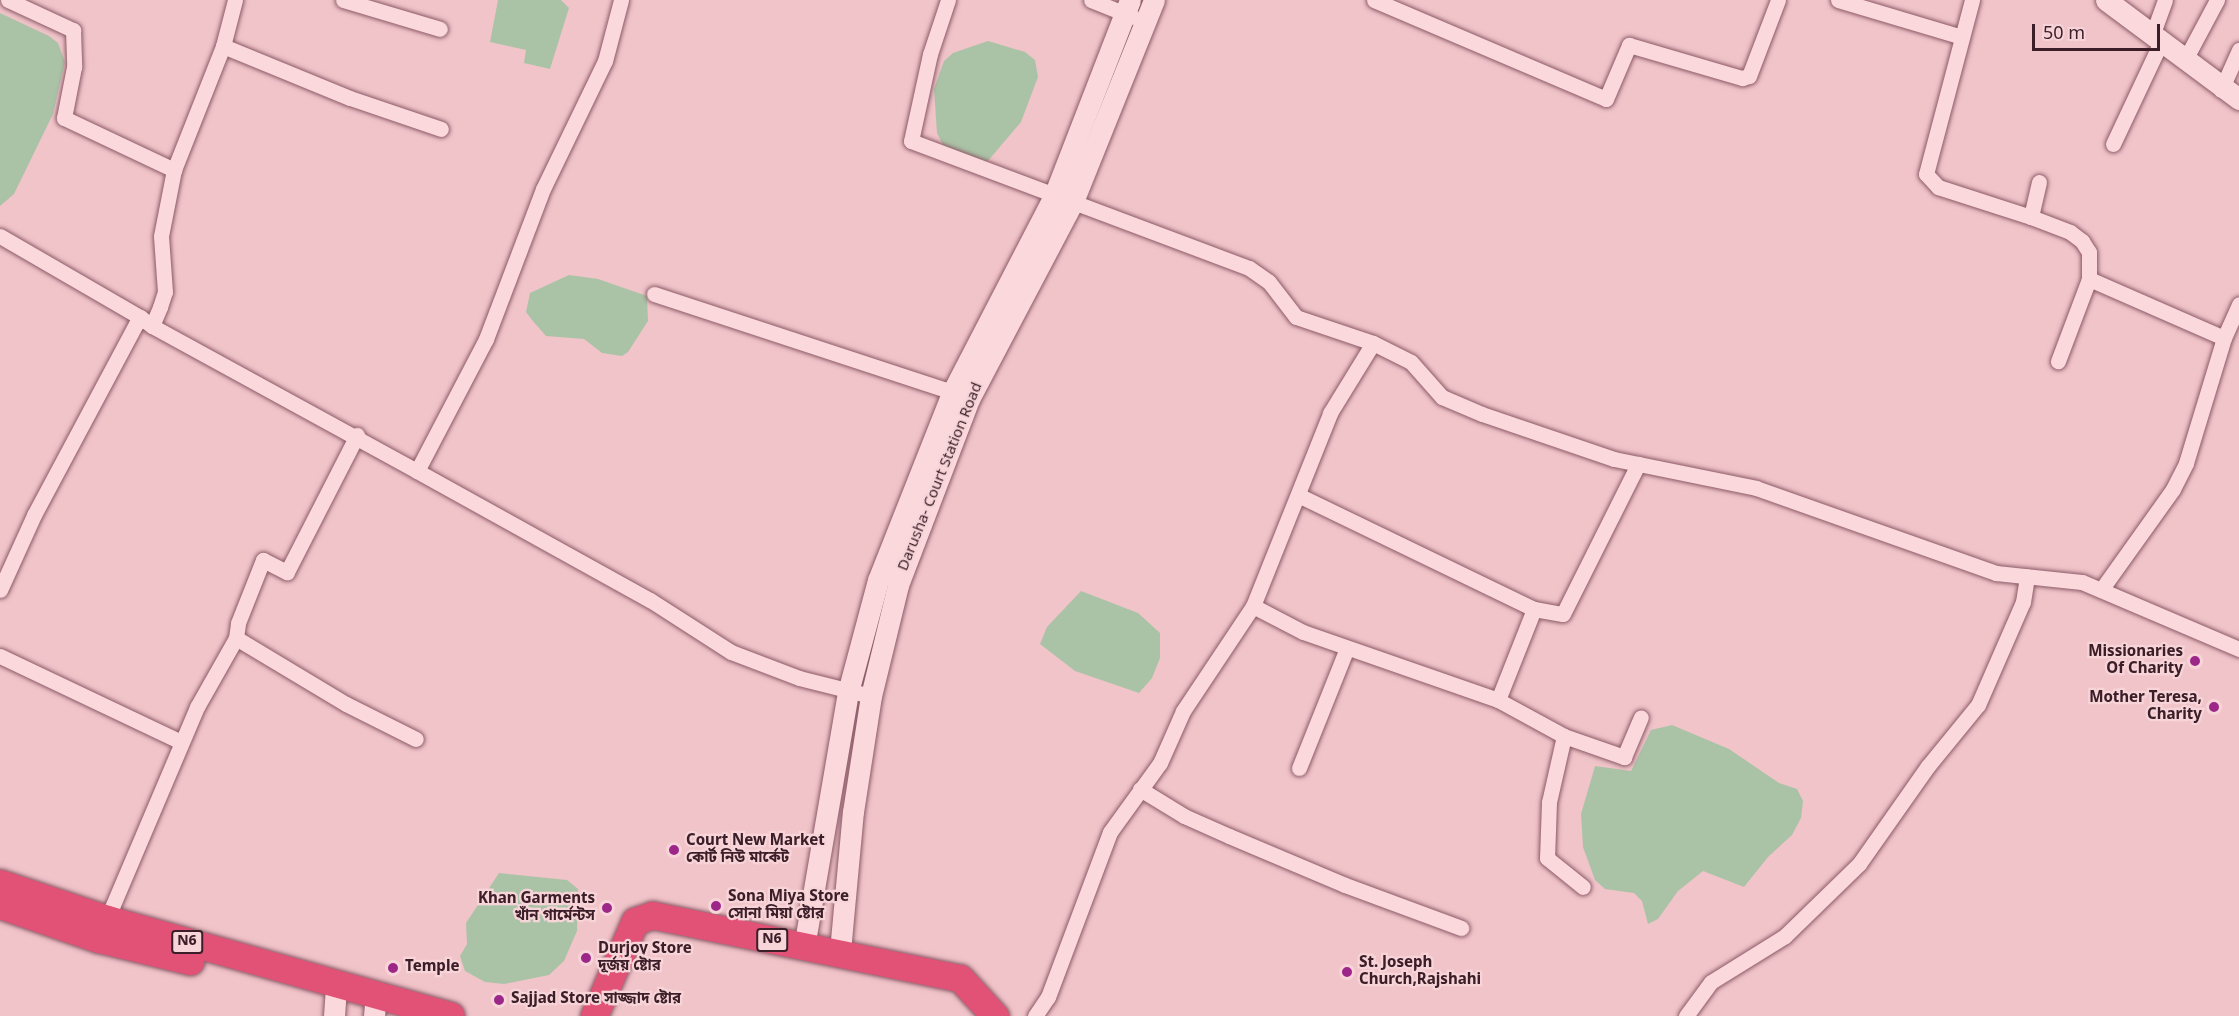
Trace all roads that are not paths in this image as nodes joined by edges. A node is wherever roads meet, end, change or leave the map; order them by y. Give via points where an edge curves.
1 (8, 0) edge
2 (235, 0) edge
3 (343, 0) edge
4 (621, 0) edge
5 (948, 0) edge
6 (1091, 0) edge
7 (1154, 0) edge
8 (1374, 0) edge
9 (1778, 0) edge
10 (1838, 0) edge
11 (1972, 0) edge
12 (2106, 0) edge
13 (2165, 0) edge
14 (2217, 0) edge
15 (1127, 7) edge
16 (1145, 21) junction
17 (440, 29) dead end
18 (1962, 37) junction
19 (2158, 37) junction
20 (223, 46) junction
21 (2239, 50) edge
22 (2186, 58) junction
23 (2230, 94) edge
24 (441, 129) dead end
25 (2113, 144) dead end
26 (174, 170) junction
27 (2039, 182) dead end
28 (1063, 200) junction
29 (2031, 217) junction
30 (0, 236) edge
31 (2089, 279) junction
32 (654, 294) dead end
33 (2239, 304) edge
34 (146, 321) junction
35 (2224, 338) junction
36 (1373, 343) junction
37 (2058, 361) dead end
38 (961, 395) junction
39 (357, 435) junction
40 (1638, 464) junction
41 (417, 471) junction
42 (1298, 495) junction
43 (2026, 576) junction
44 (0, 590) edge
45 (2101, 590) junction
46 (1253, 606) junction
47 (1534, 609) junction
48 (236, 638) junction
49 (1347, 648) junction
50 (2239, 649) edge
51 (0, 656) edge
52 (848, 692) junction
53 (871, 696) junction
54 (1498, 700) junction
55 (1641, 717) dead end
56 (1564, 736) junction
57 (416, 739) dead end
58 (181, 742) junction
59 (1299, 768) dead end
60 (1140, 789) junction
61 (0, 883) edge
62 (1583, 887) dead end
63 (0, 905) edge
64 (106, 920) junction
65 (1461, 928) dead end
66 (804, 947) junction
67 (840, 951) junction
68 (335, 999) edge
69 (375, 1006) edge
70 (451, 1016) edge
71 (594, 1016) edge
72 (995, 1016) edge
73 (1035, 1016) edge
74 (1686, 1016) edge

1 - 26 street via 73,30 74,67 64,118
2 - 20 street
3 - 17 street
4 - 41 street via 604,62 543,189 486,339
5 - 28 street via 930,54 911,141
6 - 15 street
7 - 16 street, Darusha- Court Station Road
8 - 9 street via 1606,99 1629,45 1742,78 1749,76
10 - 18 street
11 - 18 street
12 - 19 street
13 - 19 street
14 - 22 street
15 - 16 street
15 - 28 street, Darusha- Court Station Road
16 - 28 street, Darusha- Court Station Road
18 - 29 street via 1926,174 1928,181
19 - 22 street
19 - 25 street
20 - 24 street via 350,98
20 - 26 street
21 - 23 street
22 - 23 street
26 - 34 street via 161,236 165,292
27 - 29 street
28 - 36 street via 1249,268 1269,282 1296,317
28 - 38 street, Darusha- Court Station Road
29 - 31 street via 2082,241 2089,252
30 - 34 street
31 - 35 street
31 - 37 street
32 - 38 street
33 - 35 street
34 - 39 street
34 - 44 street via 34,515
35 - 45 street via 2186,463 2173,489
36 - 40 street via 1411,362 1442,397 1592,452
36 - 42 street via 1330,413
38 - 52 street, Darusha- Court Station Road via 878,580
38 - 53 street, Darusha- Court Station Road via 898,585
39 - 41 street
39 - 48 street via 287,572 264,560 238,622
40 - 43 street via 1756,488 1996,573
40 - 47 street via 1563,614
41 - 52 street via 650,600 731,652
42 - 46 street
42 - 47 street
43 - 45 street via 2082,582
43 - 74 street via 2024,602 1978,705 1928,766 1859,864 1785,936 1711,982
45 - 50 street
46 - 49 street via 1303,632
46 - 60 street via 1183,711 1160,763
47 - 54 street
48 - 57 street via 346,704
48 - 58 street
49 - 54 street
49 - 59 street
51 - 58 street
52 - 53 street
52 - 66 street, Darusha- Court Station Road
53 - 67 street, Darusha- Court Station Road via 853,812
54 - 56 street
55 - 56 street via 1624,757
56 - 62 street via 1549,802 1547,858
58 - 64 street
60 - 65 street via 1184,816 1229,836
60 - 73 street via 1110,832 1048,997
61 - 64 highway, N6
63 - 68 highway, N6 via 99,939
64 - 68 highway, N6
66 - 67 highway, N6
66 - 71 highway, N6 via 652,915 635,921
67 - 72 highway, N6 via 960,978
68 - 69 highway, N6
69 - 70 highway, N6

